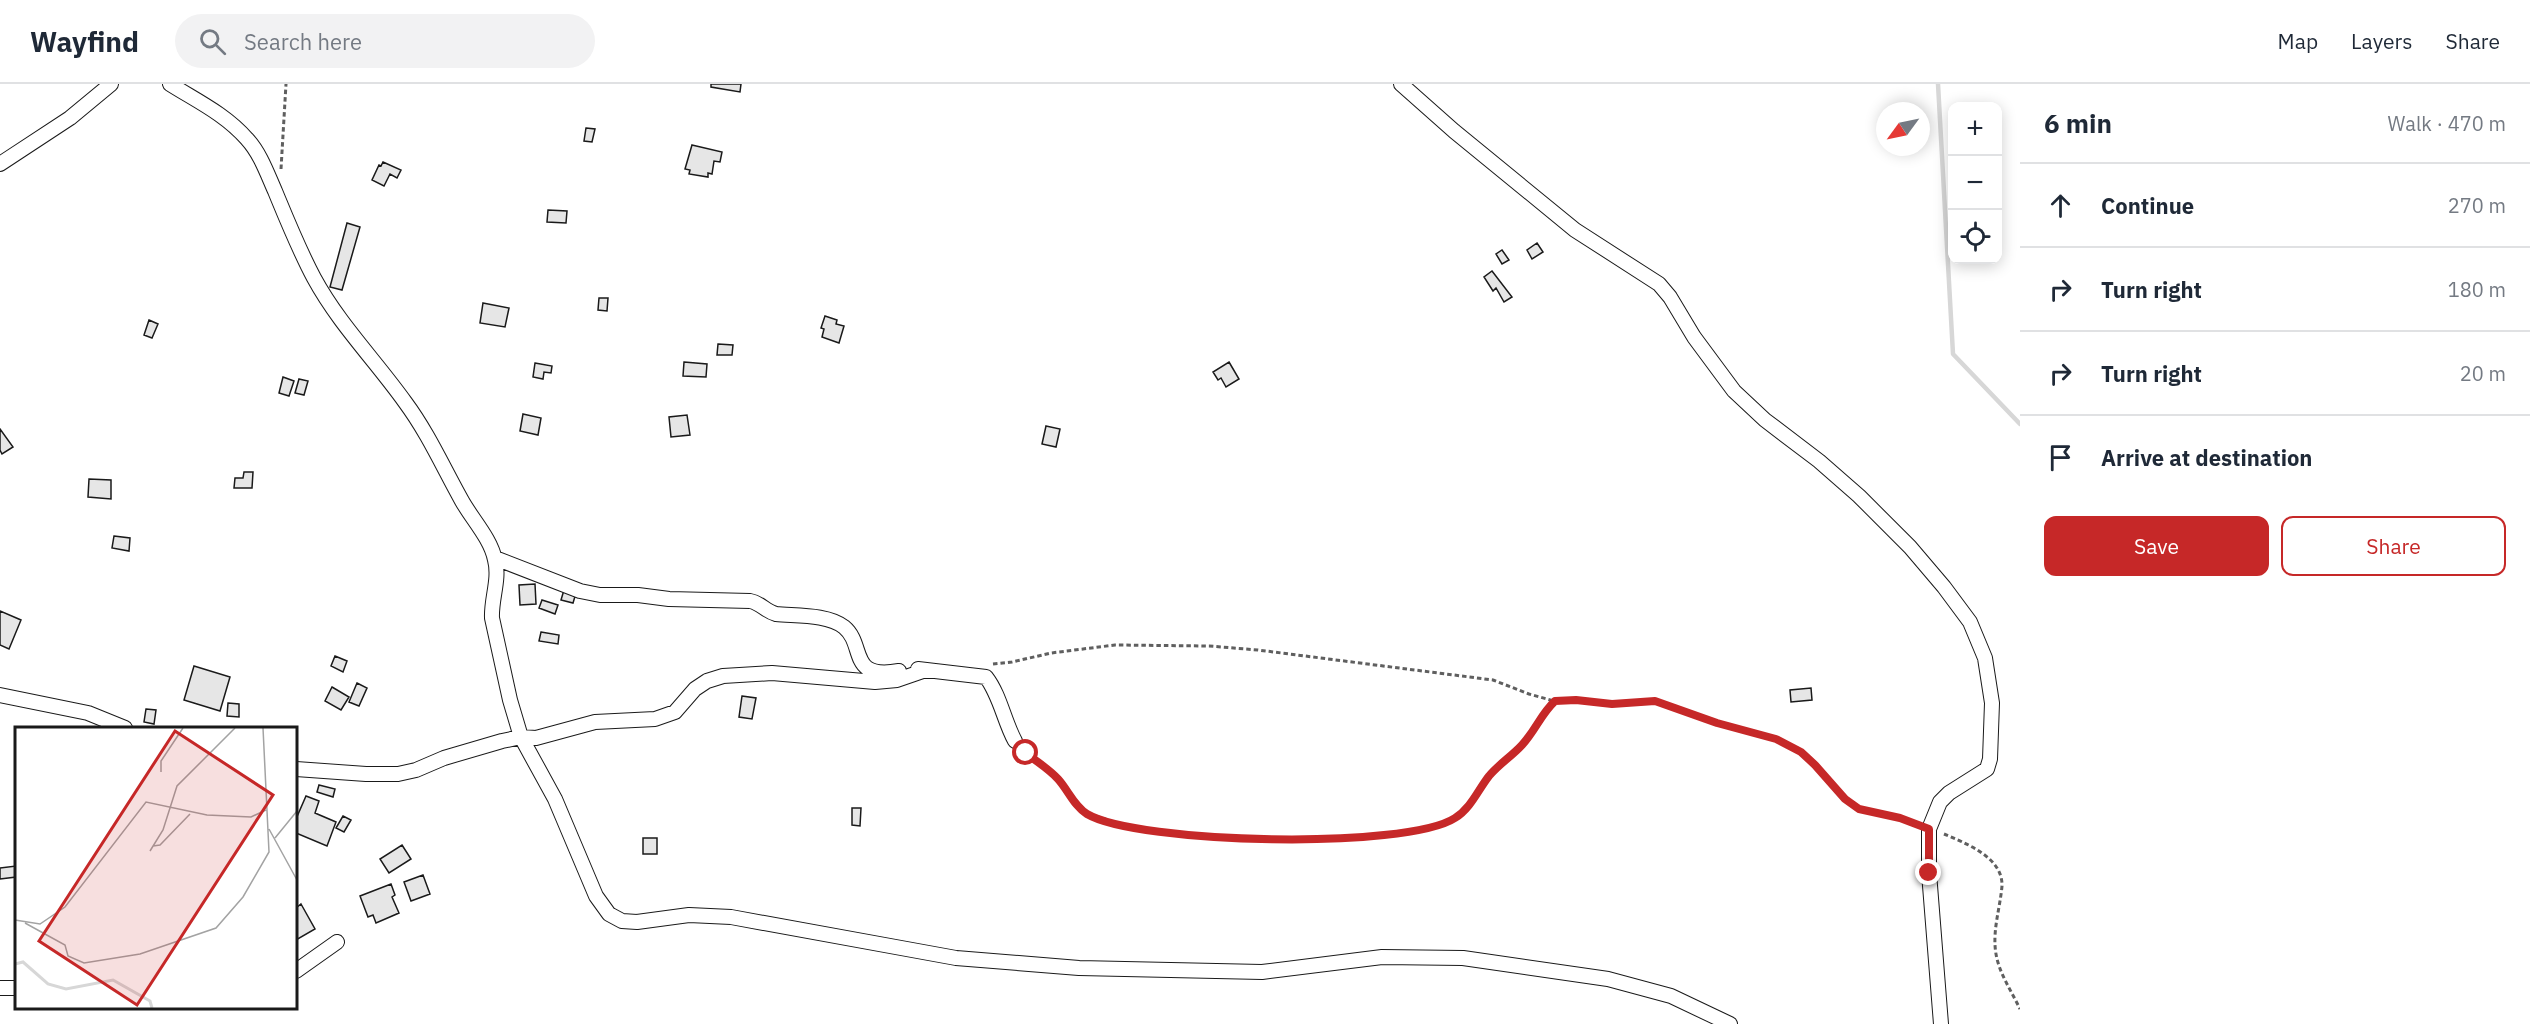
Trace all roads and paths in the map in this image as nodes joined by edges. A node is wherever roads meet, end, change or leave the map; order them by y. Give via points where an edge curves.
1 (111, 84) edge
2 (170, 84) edge
3 (286, 84) edge
4 (1401, 84) edge
5 (0, 164) edge
6 (278, 198) junction
7 (495, 558) junction
8 (986, 664) dead end
9 (926, 670) junction
10 (0, 694) edge
11 (1555, 701) junction
12 (120, 727) edge
13 (521, 738) junction
14 (1015, 741) joint
15 (297, 769) edge
16 (1929, 829) junction
17 (337, 942) dead end
18 (297, 970) edge
19 (2020, 1009) edge
20 (1730, 1024) edge
21 (1941, 1024) edge

1 - 5 street via 70,118
2 - 6 street via 229,120 249,140
3 - 6 path
4 - 16 street via 1575,230 1659,284 1734,390 1859,496 1910,547 1970,622 1991,683 1990,759 1987,769 1940,802
6 - 7 street via 331,306 431,441
7 - 9 street via 590,593 750,601 776,614 838,623 850,634 856,653 870,670
7 - 13 street via 492,618
8 - 11 path via 1114,645 1235,648 1492,680
9 - 13 street via 897,680 875,682 772,673 723,676 701,685 666,716 595,722 536,738
9 - 14 street via 986,677
10 - 12 street via 88,713
11 - 14 path via 1525,742 1490,776 1457,817 1446,824 1393,834 1285,840 1152,832 1115,824 1086,813 1052,773
11 - 16 path via 1655,701 1776,739 1801,752 1859,809
13 - 15 street via 398,774
13 - 20 street via 555,799 596,896 609,914 622,921 689,915 731,917 956,958 1078,968 1262,972 1382,957 1463,958 1608,980 1671,996
16 - 19 path via 1962,842 1996,867 2002,883 1994,934 1996,957
16 - 21 street
17 - 18 street

